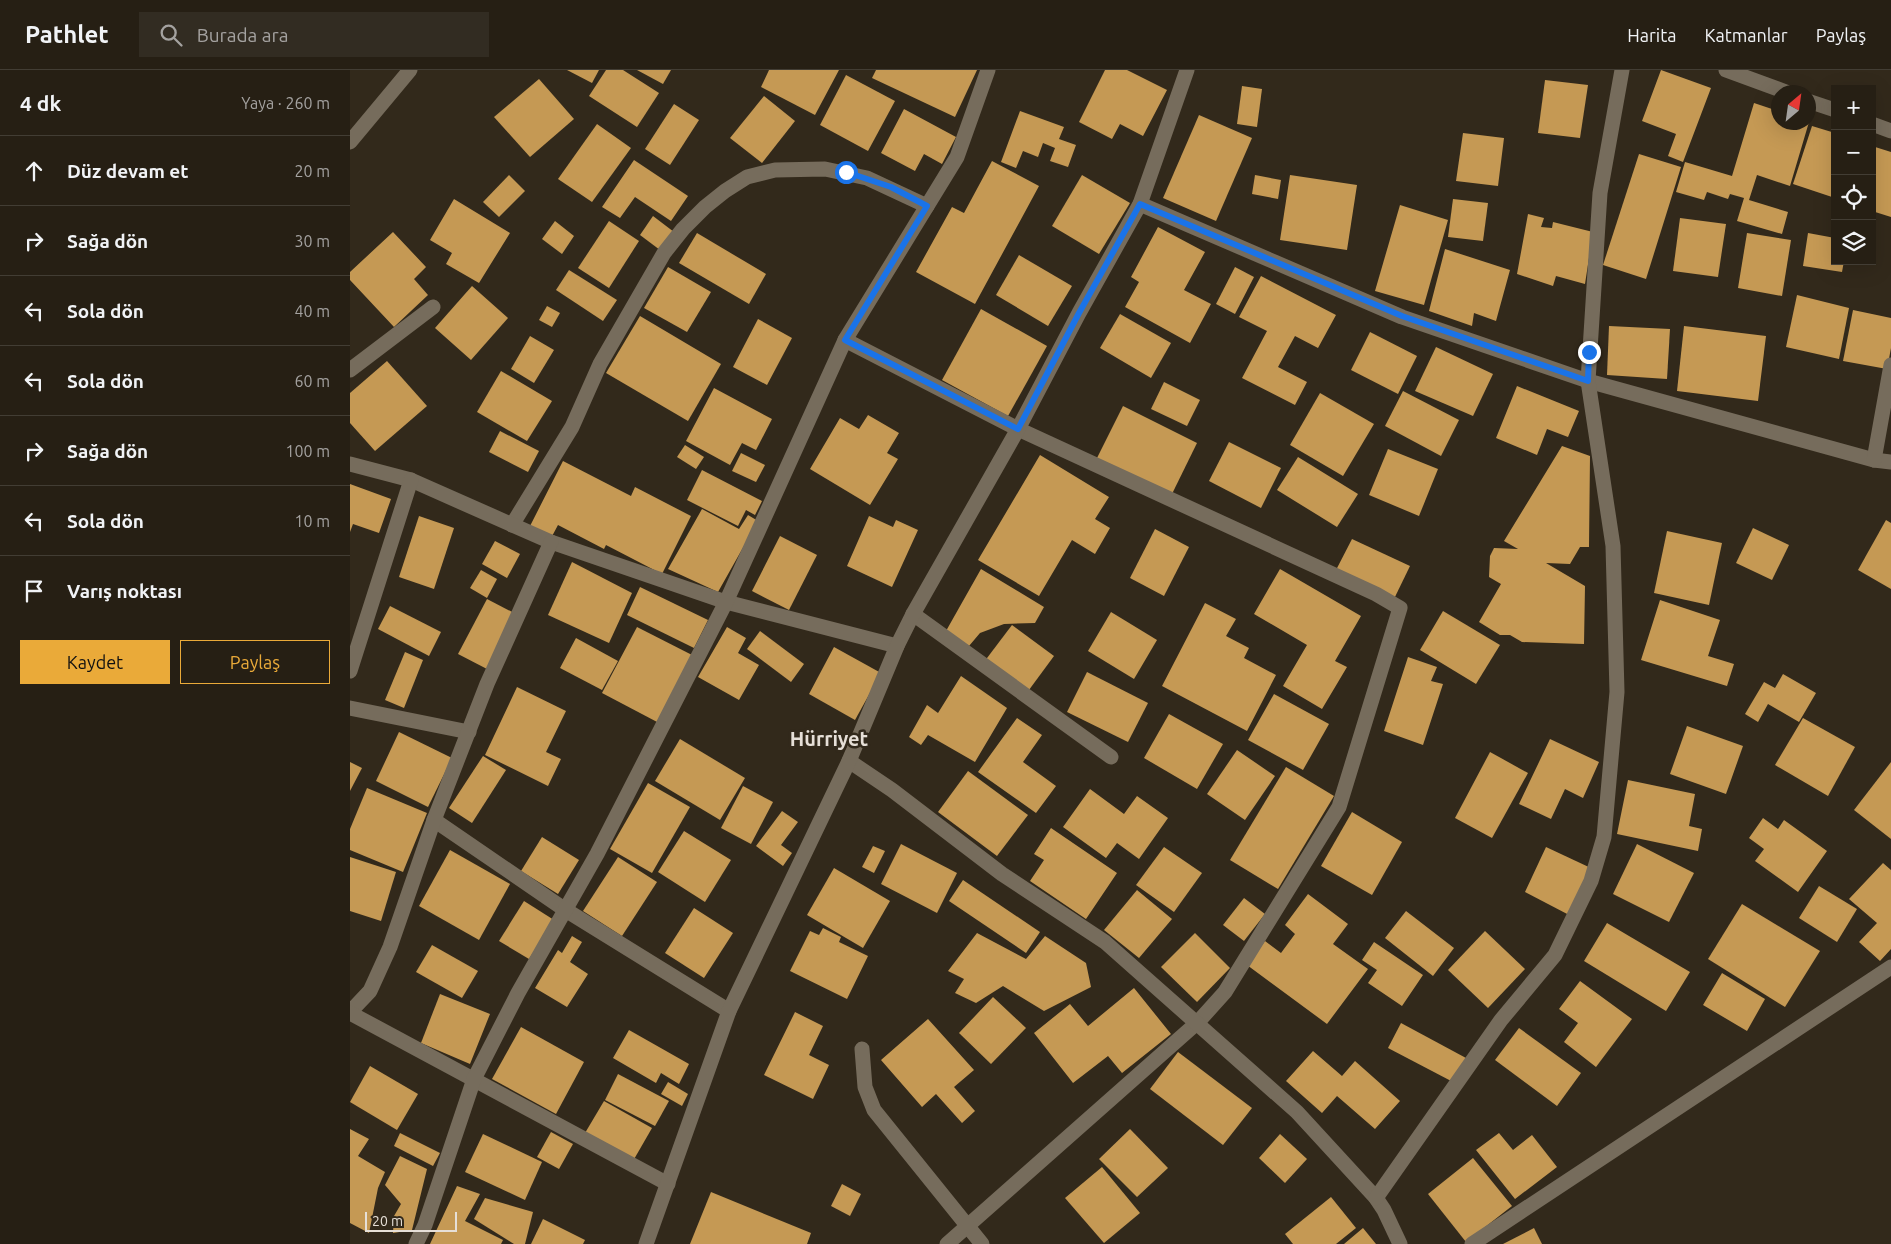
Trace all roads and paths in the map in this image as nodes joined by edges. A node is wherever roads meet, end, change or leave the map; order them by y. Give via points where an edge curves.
1 (410, 70) edge
2 (988, 70) edge
3 (1187, 70) edge
4 (1622, 70) edge
5 (1726, 70) edge
6 (1771, 86) edge
7 (1816, 104) edge
8 (1831, 109) edge
9 (1876, 125) edge
10 (1891, 131) edge
11 (350, 142) edge
12 (1140, 204) junction
13 (927, 206) junction
14 (433, 307) dead end
15 (845, 340) junction
16 (1891, 365) edge
17 (350, 370) edge
18 (1588, 381) junction
19 (1018, 429) junction
20 (1874, 460) junction
21 (1891, 462) edge
22 (350, 464) edge
23 (411, 480) junction
24 (512, 525) junction
25 (551, 542) junction
26 (726, 602) junction
27 (913, 614) junction
28 (897, 646) junction
29 (350, 671) edge
30 (350, 708) edge
31 (469, 732) junction
32 (1111, 757) dead end
33 (849, 760) junction
34 (434, 820) junction
35 (564, 909) junction
36 (1891, 967) edge
37 (730, 1011) junction
38 (350, 1012) edge
39 (1198, 1022) junction
40 (862, 1048) dead end
41 (474, 1079) junction
42 (668, 1184) junction
43 (1376, 1198) junction
44 (967, 1225) junction
45 (416, 1244) edge
46 (646, 1244) edge
47 (947, 1244) edge
48 (982, 1244) edge
49 (1400, 1244) edge
50 (1472, 1244) edge

1 - 11 street
2 - 13 street via 957,157
3 - 12 street
4 - 18 street via 1600,193
5 - 6 street
7 - 8 street
9 - 10 street
12 - 18 street via 1402,316
12 - 19 street
13 - 15 street
13 - 24 street via 867,178 825,169 775,170 747,177 704,206 664,253 600,364 572,427
14 - 17 street
15 - 19 street
15 - 26 street
16 - 20 street
18 - 20 street
18 - 43 street via 1602,460 1613,556 1617,692 1604,837 1591,881 1555,956 1501,1020
19 - 27 street
19 - 39 street via 1400,608 1339,807 1225,992
20 - 21 street
22 - 23 street
23 - 24 street
23 - 29 street
24 - 25 street
25 - 26 street
25 - 31 street
26 - 28 street
26 - 35 street via 597,854
27 - 28 street
27 - 32 street
28 - 33 street
30 - 31 street
31 - 34 street
33 - 37 street
33 - 39 street via 1002,874 1106,942
34 - 35 street
34 - 38 street via 390,947 370,992
35 - 37 street
35 - 41 street
36 - 50 street
37 - 42 street
38 - 41 street
39 - 43 street via 1297,1112
39 - 44 street
40 - 44 street via 865,1087 874,1110
41 - 42 street
41 - 45 street via 425,1226
42 - 46 street
43 - 49 street
44 - 47 street
44 - 48 street

